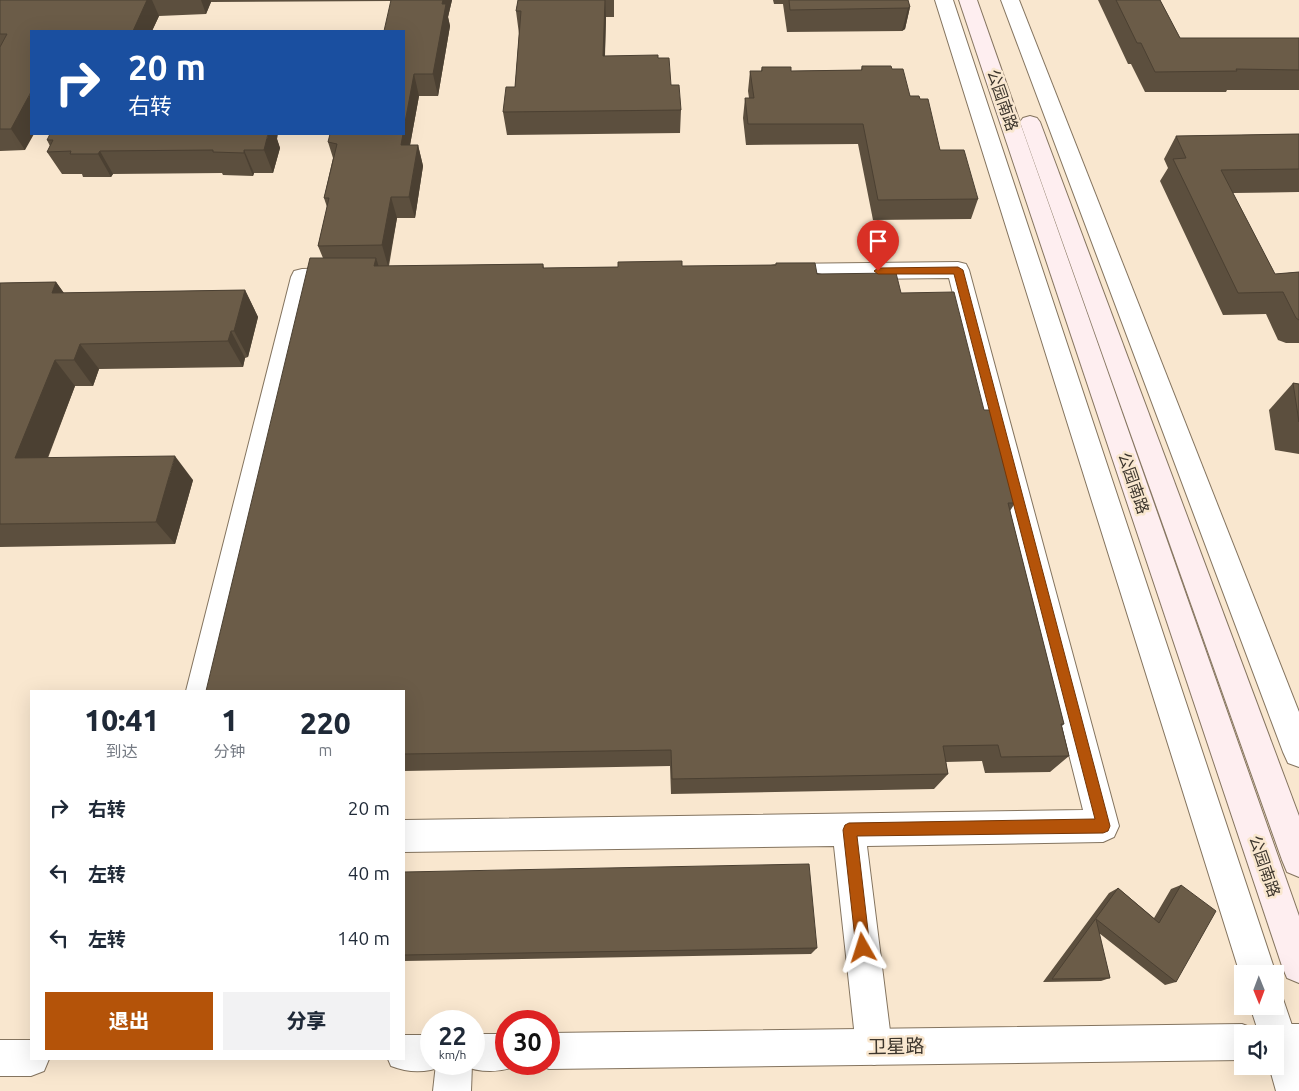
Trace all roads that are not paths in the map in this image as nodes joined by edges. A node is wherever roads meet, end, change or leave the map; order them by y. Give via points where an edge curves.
1 (944, 0) edge
2 (968, 0) edge
3 (985, 0) edge
4 (1010, 0) edge
5 (749, 272) edge
6 (372, 276) edge
7 (201, 690) edge
8 (1299, 752) edge
9 (849, 830) junction
10 (405, 836) edge
11 (1299, 860) edge
12 (1255, 965) edge
13 (1299, 966) edge
14 (1272, 1015) edge
15 (1234, 1042) edge
16 (1285, 1042) edge
17 (874, 1047) junction
18 (560, 1051) edge
19 (405, 1053) edge
20 (420, 1053) edge
21 (0, 1058) edge
22 (30, 1058) edge
23 (453, 1075) edge
24 (452, 1091) edge
25 (1296, 1091) edge

1 - 12 street
2 - 13 main road, 公园南路
3 - 11 main road, 公园南路
4 - 8 street
5 - 9 street via 958,270 1103,826
6 - 7 street via 302,277
9 - 10 street
9 - 17 street
14 - 16 street
15 - 17 street, 卫星路
16 - 25 street
17 - 18 street, 卫星路
19 - 20 street
21 - 22 street
23 - 24 street

